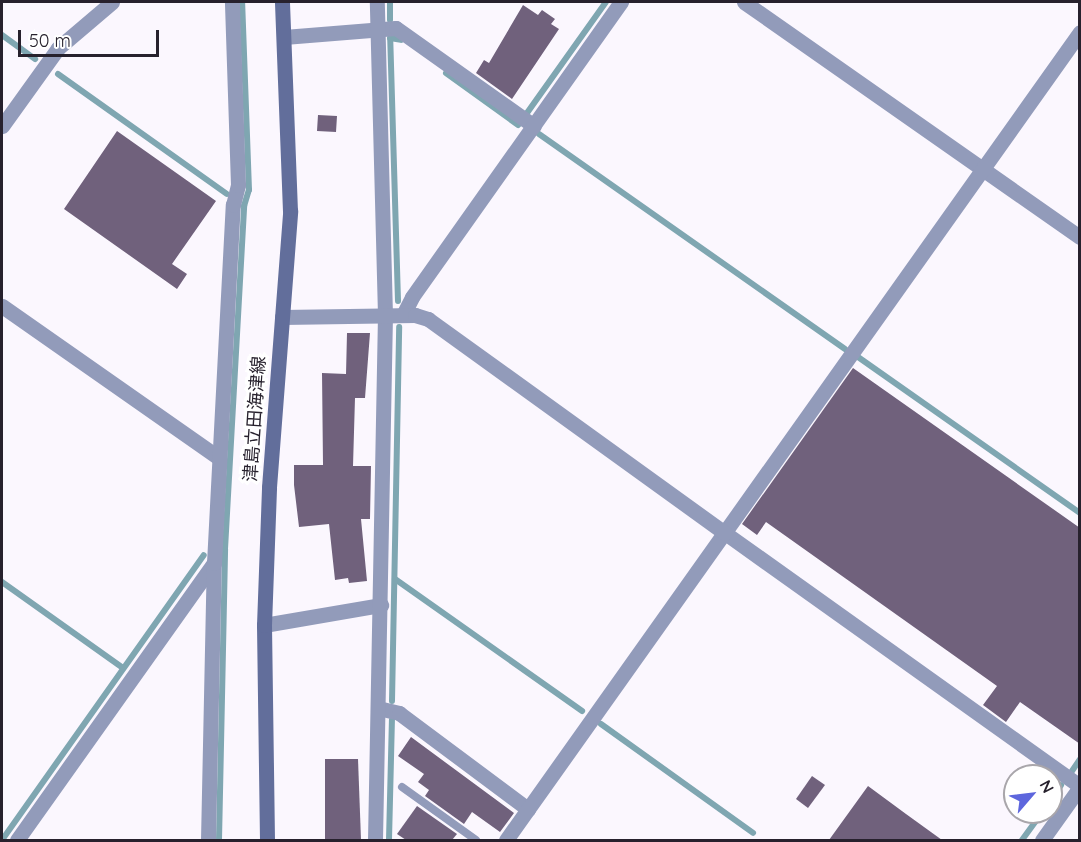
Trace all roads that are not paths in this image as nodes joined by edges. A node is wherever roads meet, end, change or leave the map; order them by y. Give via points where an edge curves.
1 (112, 2) edge
2 (232, 2) edge
3 (282, 2) edge
4 (377, 2) edge
5 (621, 2) edge
6 (744, 2) edge
7 (377, 29) junction
8 (1080, 32) edge
9 (284, 37) junction
10 (2, 126) edge
11 (534, 126) junction
12 (983, 169) junction
13 (1080, 237) edge
14 (2, 306) edge
15 (385, 315) junction
16 (403, 315) junction
17 (282, 317) junction
18 (219, 458) junction
19 (725, 533) junction
20 (214, 564) junction
21 (381, 605) junction
22 (264, 625) junction
23 (378, 708) junction
24 (402, 787) dead end
25 (1080, 787) edge
26 (528, 809) junction
27 (17, 840) edge
28 (208, 840) edge
29 (267, 840) edge
30 (375, 840) edge
31 (476, 840) edge
32 (506, 840) edge
33 (1042, 840) edge

1 - 10 street via 58,48
2 - 18 street via 238,185 233,205
3 - 9 main road, 津島立田海津線
4 - 7 street
5 - 11 street
6 - 12 street
7 - 9 street
7 - 11 street via 396,28
7 - 15 street
8 - 12 street
9 - 17 main road, 津島立田海津線 via 290,211
11 - 16 street
12 - 13 street
12 - 19 street
14 - 18 street
15 - 16 street
15 - 17 street
15 - 21 street
16 - 19 street via 428,319
17 - 22 main road, 津島立田海津線 via 269,487
18 - 20 street
19 - 25 street
19 - 26 street
20 - 27 street
20 - 28 street
21 - 22 street
21 - 23 street
22 - 29 main road, 津島立田海津線
23 - 26 street via 399,713
23 - 30 street
24 - 31 lane
25 - 33 street
26 - 32 street

